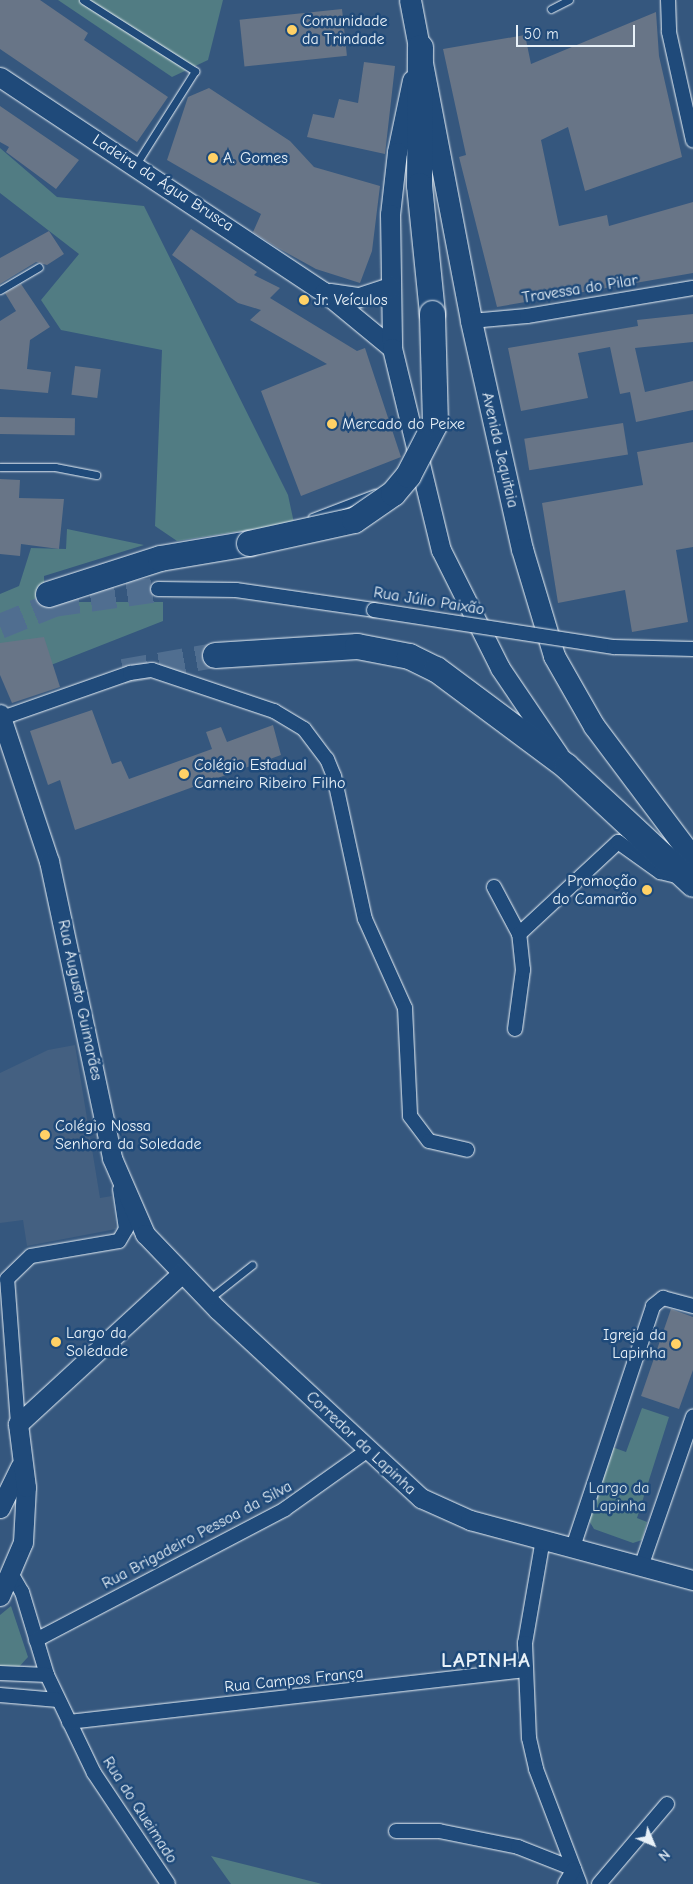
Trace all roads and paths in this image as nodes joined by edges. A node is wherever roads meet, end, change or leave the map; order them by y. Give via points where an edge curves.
1 (83, 0) edge
2 (410, 0) edge
3 (569, 0) edge
4 (668, 0) edge
5 (551, 9) dead end
6 (420, 47) junction
7 (0, 77) edge
8 (693, 140) edge
9 (136, 166) junction
10 (39, 268) dead end
11 (390, 287) junction
12 (693, 288) edge
13 (0, 290) edge
14 (324, 292) junction
15 (471, 321) junction
16 (392, 348) junction
17 (0, 467) edge
18 (96, 475) dead end
19 (422, 475) junction
20 (312, 517) dead end
21 (158, 590) tunnel mouth
22 (48, 594) dead end
23 (693, 649) edge
24 (215, 654) tunnel mouth
25 (1, 716) edge
26 (566, 766) junction
27 (691, 874) edge
28 (494, 887) dead end
29 (518, 934) junction
30 (515, 1029) dead end
31 (467, 1150) dead end
32 (120, 1183) junction
33 (252, 1265) dead end
34 (181, 1274) junction
35 (208, 1300) junction
36 (693, 1306) edge
37 (693, 1417) edge
38 (18, 1424) junction
39 (368, 1450) junction
40 (20, 1467) junction
41 (0, 1508) edge
42 (543, 1540) junction
43 (573, 1547) junction
44 (642, 1564) junction
45 (6, 1570) edge
46 (693, 1580) edge
47 (0, 1596) edge
48 (36, 1640) junction
49 (523, 1670) junction
50 (0, 1673) edge
51 (47, 1675) junction
52 (0, 1695) edge
53 (58, 1700) junction
54 (69, 1722) junction
55 (667, 1804) dead end
56 (396, 1832) dead end
57 (574, 1869) junction
58 (168, 1884) edge
59 (565, 1884) edge
60 (580, 1884) edge
61 (599, 1884) edge

1 - 9 lane via 195,71
2 - 6 main road, Avenida Jequitaia
3 - 5 lane
4 - 8 street via 669,32
6 - 11 main road via 393,172
6 - 15 main road, Avenida Jequitaia
6 - 22 highway, bridge via 419,185 432,313 434,423 408,475 393,493 354,520 250,543 160,558
7 - 9 main road, Ladeira da Água Brusca
9 - 14 main road, Ladeira da Água Brusca
10 - 13 lane
11 - 14 main road, Ladeira da Água Brusca via 358,298
11 - 16 main road
12 - 15 street, Travessa do Pilar via 527,316
14 - 16 main road, Ladeira da Água Brusca
15 - 27 main road, Avenida Jequitaia via 522,549 554,656 594,726
16 - 19 main road
17 - 18 lane via 55,466
19 - 20 lane
19 - 26 main road via 441,550 459,590 500,668
21 - 23 street, Rua Júlio Paixão, bridge via 236,590 614,647
24 - 26 highway via 357,646 409,656 463,686
25 - 31 street via 130,673 152,670 274,710 304,729 327,759 334,776 365,919 405,1008 410,1116 429,1141
25 - 32 main road, Rua Augusto Guimarães via 49,861
26 - 27 highway
27 - 29 street via 660,872 618,842
28 - 29 street
29 - 30 street via 523,970
32 - 34 main road, Rua Augusto Guimarães via 145,1234
32 - 38 street via 126,1229 119,1241 31,1256 7,1279
33 - 35 lane
34 - 35 main road, Corredor da Lapinha
34 - 38 main road
35 - 39 main road, Corredor da Lapinha
36 - 43 street via 663,1298 653,1306
37 - 44 street
38 - 40 main road
39 - 42 main road, Corredor da Lapinha via 435,1506
39 - 48 street, Rua Brigadeiro Pessoa da Silva via 285,1509
40 - 41 main road
40 - 45 main road via 26,1487 23,1542
42 - 43 main road, Corredor da Lapinha
42 - 49 street
43 - 44 main road, Corredor da Lapinha
44 - 46 main road, Corredor da Lapinha
45 - 47 main road
45 - 48 street, Rua do Queimado
48 - 51 street, Rua do Queimado
49 - 54 street, Rua Campos França
49 - 57 street via 536,1769
50 - 51 street
51 - 53 street, Rua do Queimado
52 - 53 street
53 - 54 street, Rua do Queimado
54 - 58 street, Rua do Queimado via 109,1800
55 - 61 street
56 - 57 street via 477,1835
57 - 59 street
57 - 60 street

